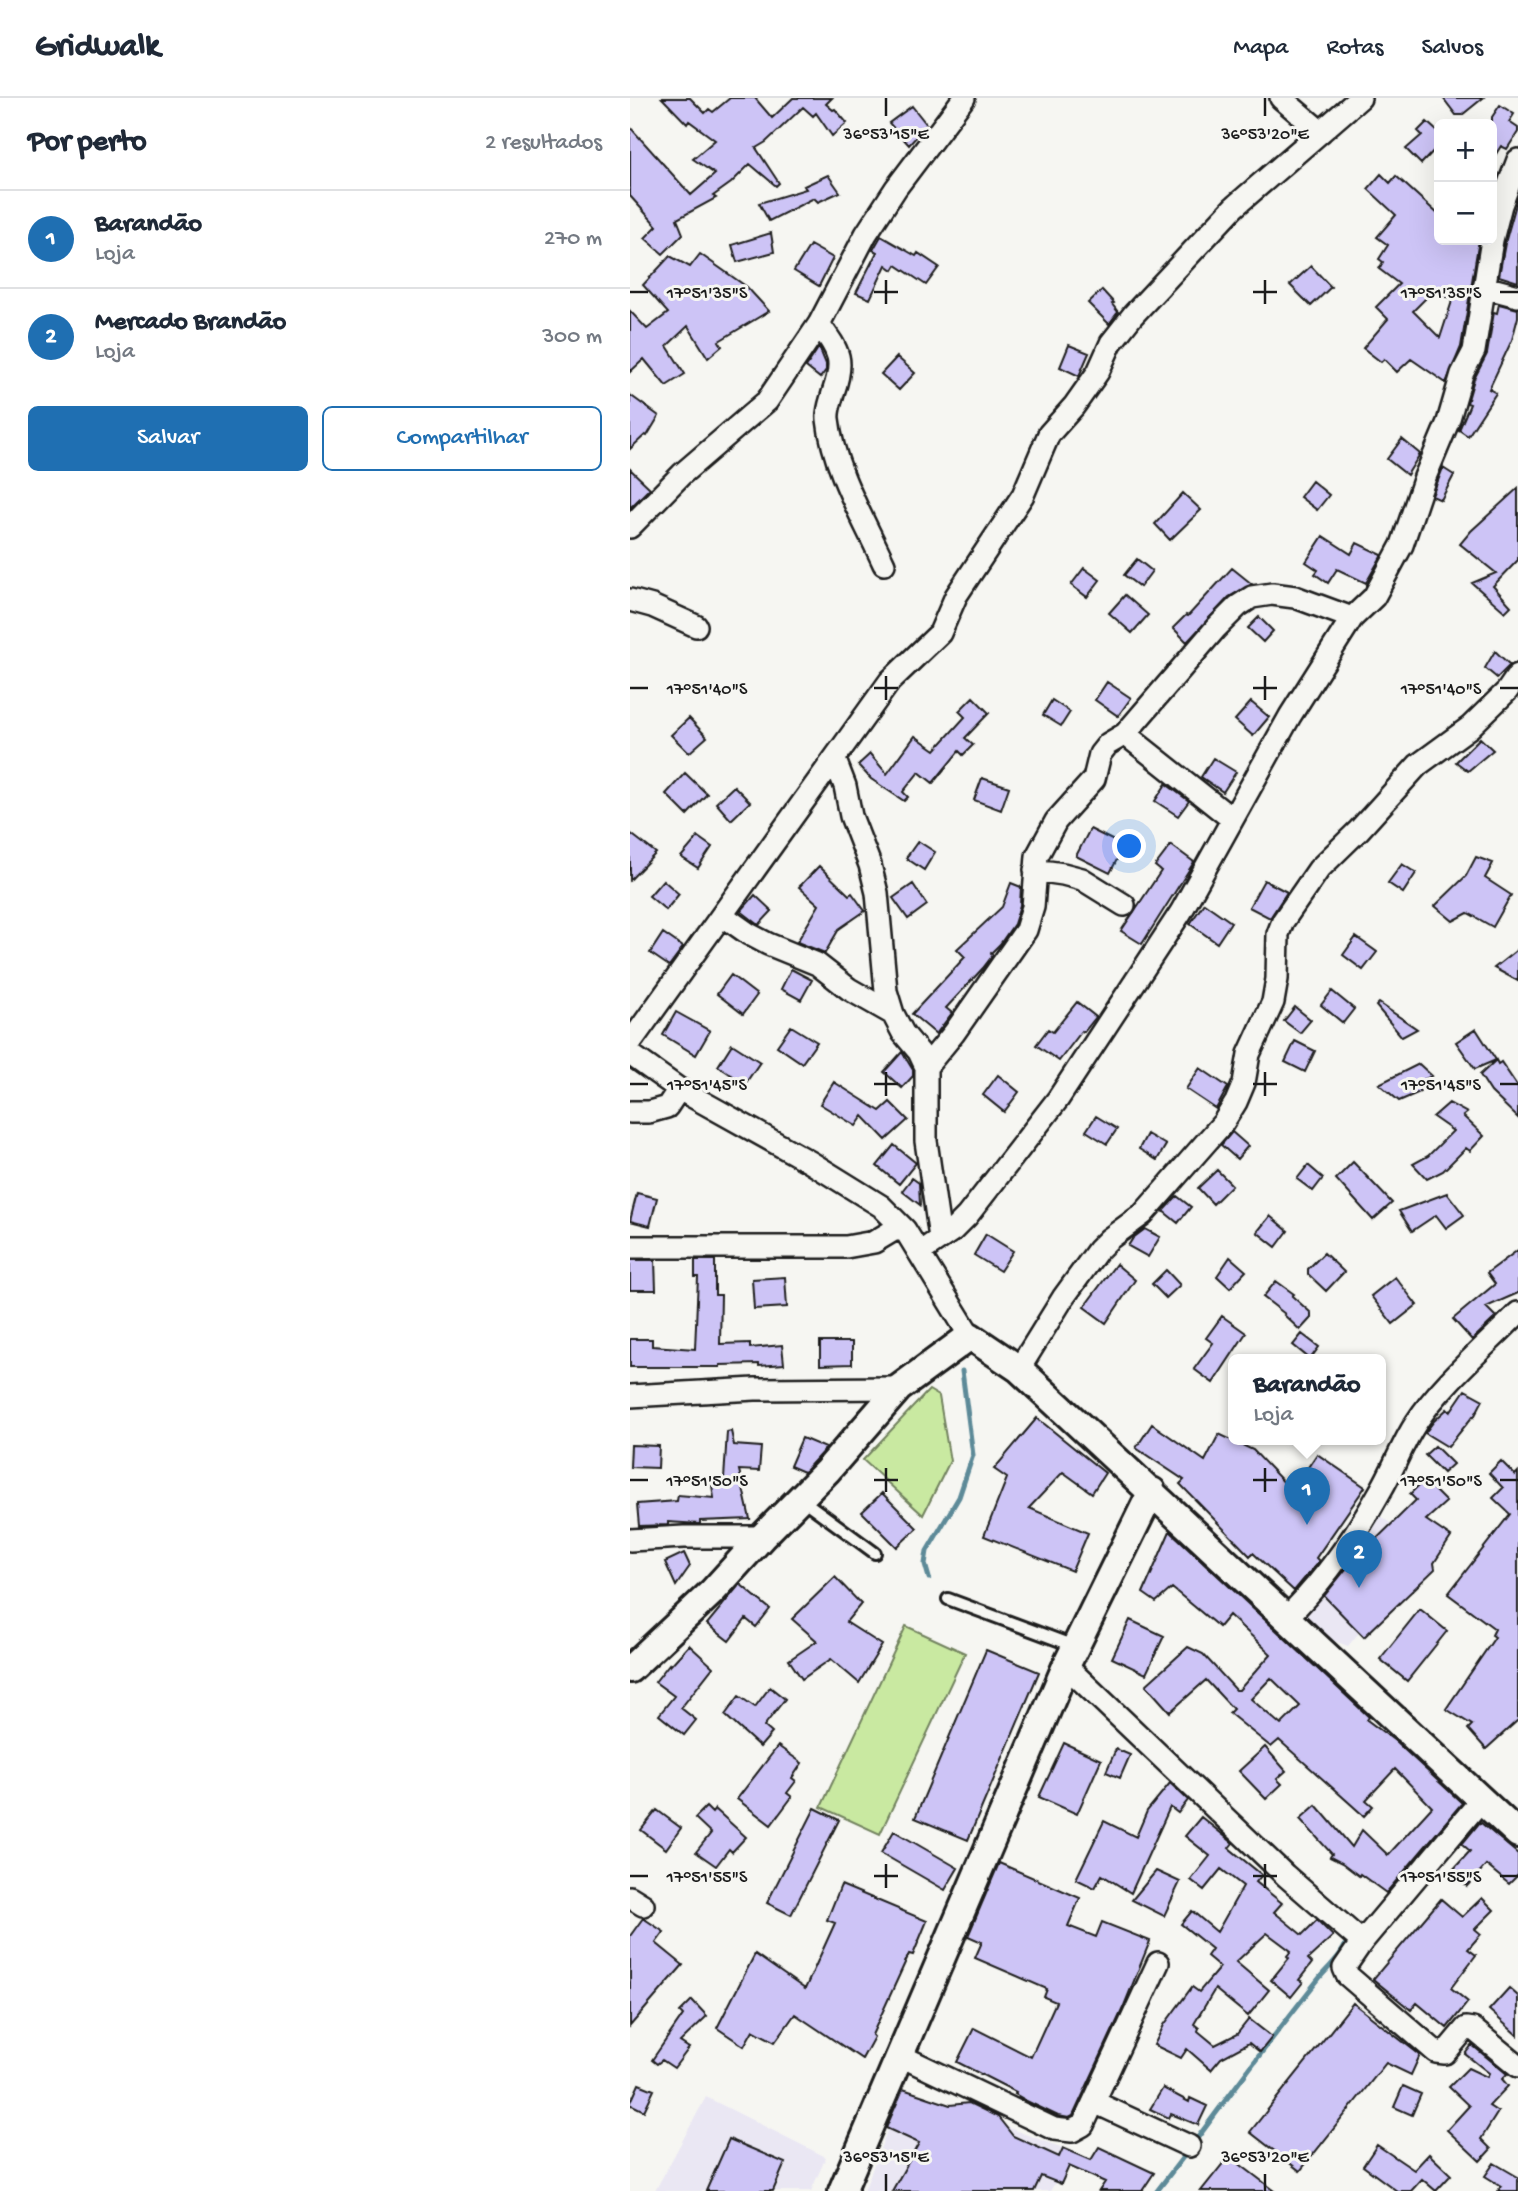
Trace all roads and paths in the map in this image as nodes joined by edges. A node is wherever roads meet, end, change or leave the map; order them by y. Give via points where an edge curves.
1 (964, 98) edge
2 (1282, 98) edge
3 (1360, 98) edge
4 (1321, 132) junction
5 (1518, 160) edge
6 (1484, 287) junction
7 (1518, 296) edge
8 (819, 324) junction
9 (630, 527) edge
10 (884, 564) dead end
11 (630, 600) edge
12 (1352, 618) junction
13 (696, 626) dead end
14 (1518, 675) edge
15 (1125, 734) junction
16 (835, 760) junction
17 (1232, 819) junction
18 (1035, 870) junction
19 (1124, 905) dead end
20 (722, 915) junction
21 (893, 1014) junction
22 (630, 1043) edge
23 (630, 1054) edge
24 (926, 1068) junction
25 (674, 1096) junction
26 (630, 1112) edge
27 (899, 1230) junction
28 (940, 1238) junction
29 (630, 1247) edge
30 (919, 1253) junction
31 (1518, 1313) edge
32 (970, 1336) junction
33 (1019, 1368) junction
34 (899, 1388) junction
35 (630, 1396) edge
36 (1152, 1491) junction
37 (800, 1498) junction
38 (762, 1537) junction
39 (630, 1540) edge
40 (875, 1553) dead end
41 (948, 1599) dead end
42 (1286, 1618) junction
43 (1071, 1656) junction
44 (630, 1669) edge
45 (1482, 1800) junction
46 (1518, 1834) edge
47 (1362, 1942) junction
48 (1158, 1964) dead end
49 (901, 2056) junction
50 (1518, 2066) edge
51 (1094, 2102) junction
52 (1189, 2146) dead end
53 (842, 2191) edge

1 - 8 street via 866,234
2 - 4 street
3 - 4 street
4 - 16 street via 1234,207 1111,342 1098,372 1049,434 1023,495 956,596 940,633 890,681
5 - 6 street via 1501,205
6 - 7 street
6 - 12 street via 1474,351 1402,545 1374,597
8 - 9 street via 767,401 682,474
8 - 10 street via 841,364 827,416 833,442
11 - 13 street
12 - 15 street via 1295,597 1252,597 1216,628
12 - 17 street
14 - 33 street via 1469,727 1418,765 1319,869 1278,934 1273,1002 1249,1054 1236,1102 1143,1214 1098,1250
15 - 17 street
15 - 18 street via 1100,754 1094,779 1056,821 1037,856
16 - 20 street
16 - 21 street via 877,893
17 - 28 street via 1181,912 1058,1099 985,1195
18 - 19 street via 1082,879
18 - 24 street via 1033,907 1026,930
20 - 21 street via 768,944 817,964
20 - 22 street
21 - 24 street
23 - 25 street
24 - 28 street via 926,1141
25 - 26 street via 649,1112
25 - 27 street via 810,1161 881,1206
27 - 29 street via 874,1242 846,1247
27 - 30 street
28 - 30 street
30 - 32 street
31 - 42 street via 1417,1421 1382,1489 1333,1566
32 - 33 street
32 - 34 street
33 - 36 street
34 - 35 street
34 - 37 street
36 - 42 street
36 - 43 street
37 - 38 street
37 - 40 lane
38 - 39 street
38 - 44 street via 712,1592
41 - 43 lane
42 - 45 street
43 - 47 street via 1285,1875
43 - 49 street
45 - 46 street
45 - 47 street
47 - 50 street via 1344,1971 1436,2052 1445,2053 1466,2028 1473,2029
48 - 51 street
49 - 51 street via 1054,2129 1072,2131 1083,2125
49 - 53 street
51 - 52 street

